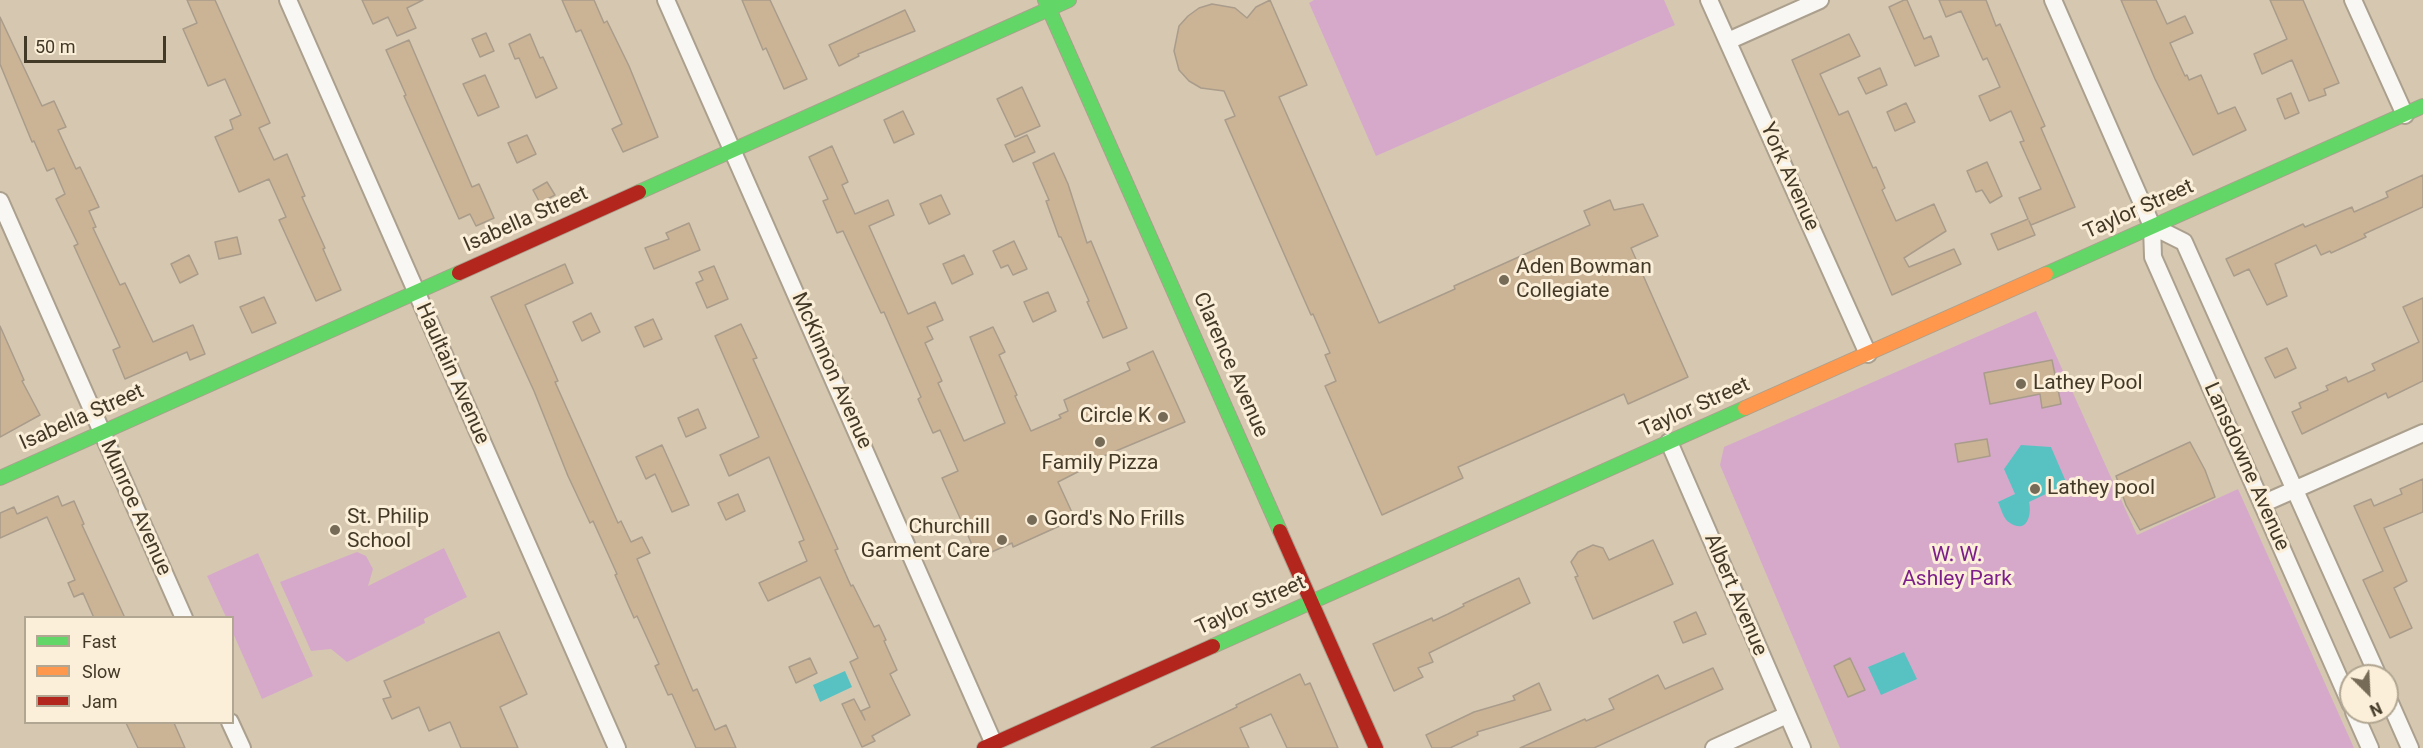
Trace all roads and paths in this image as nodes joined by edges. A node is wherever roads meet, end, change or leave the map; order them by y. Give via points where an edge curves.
1 (288, 0) edge
2 (666, 0) edge
3 (1069, 0) edge
4 (1709, 0) edge
5 (1820, 0) edge
6 (2053, 0) edge
7 (2353, 0) edge
8 (1047, 4) edge
9 (1728, 40) junction
10 (2423, 106) edge
11 (2405, 115) junction
12 (734, 151) junction
13 (0, 201) edge
14 (2152, 226) junction
15 (415, 292) junction
16 (1868, 354) junction
17 (102, 433) junction
18 (2423, 433) edge
19 (1669, 442) junction
20 (0, 477) edge
21 (2295, 490) junction
22 (2262, 504) junction
23 (1311, 602) junction
24 (183, 616) edge
25 (2373, 664) edge
26 (2339, 678) edge
27 (1787, 715) junction
28 (2399, 723) edge
29 (230, 724) edge
30 (2359, 724) edge
31 (989, 746) edge
32 (242, 748) edge
33 (617, 748) edge
34 (1376, 748) edge
35 (1714, 748) edge
36 (1802, 748) edge
37 (2370, 748) edge
38 (2410, 748) edge

1 - 15 street, Haultain Avenue
2 - 12 street, McKinnon Avenue
3 - 8 main road, Isabella Street
4 - 9 street, York Avenue
5 - 9 street
6 - 14 street, Lansdowne Avenue
7 - 11 street
8 - 12 main road, Isabella Street
8 - 23 main road, Clarence Avenue
9 - 16 street, York Avenue
10 - 11 main road, Taylor Street
11 - 14 main road, Taylor Street
12 - 15 main road, Isabella Street
12 - 31 street, McKinnon Avenue
13 - 17 street, Munroe Avenue
14 - 16 main road, Taylor Street
14 - 21 street, Lansdowne Avenue via 2184,242
14 - 22 street, Lansdowne Avenue via 2153,257
15 - 17 main road, Isabella Street
15 - 33 street, Haultain Avenue
16 - 19 main road, Taylor Street
17 - 20 main road, Isabella Street
17 - 24 street, Munroe Avenue
18 - 21 street
19 - 23 main road, Taylor Street
19 - 27 street, Albert Avenue
21 - 22 street
21 - 25 street, Lansdowne Avenue
22 - 26 street, Lansdowne Avenue
23 - 31 main road, Taylor Street
23 - 34 main road, Clarence Avenue
27 - 35 street
27 - 36 street, Albert Avenue
28 - 38 street
29 - 32 street
30 - 37 street

